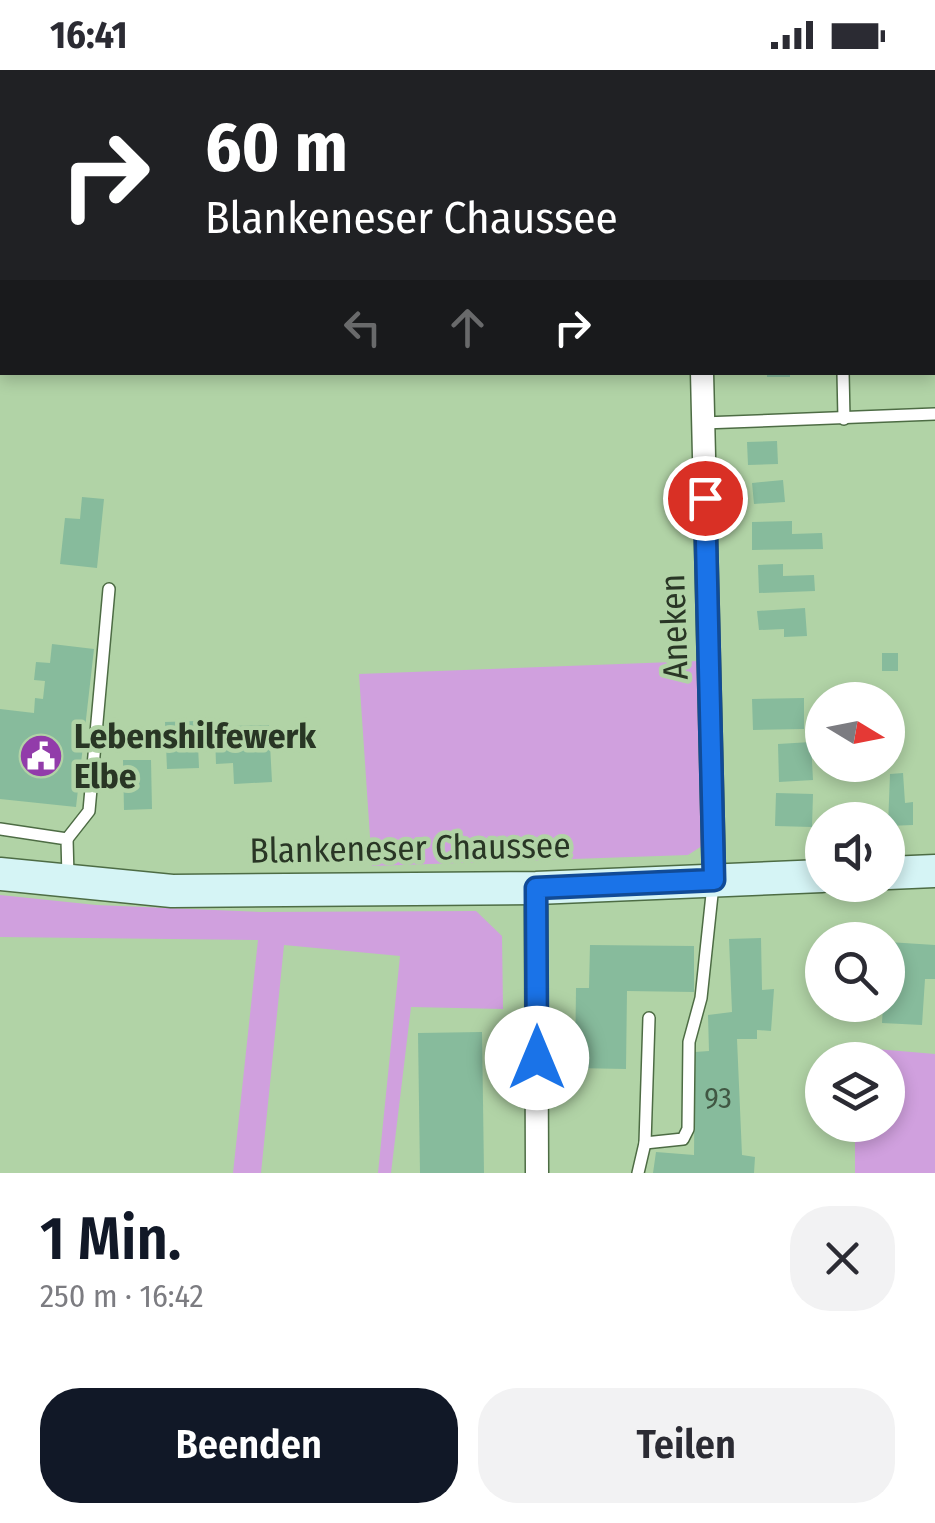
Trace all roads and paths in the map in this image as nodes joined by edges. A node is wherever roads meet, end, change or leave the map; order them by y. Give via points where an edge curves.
1 (702, 375) edge
2 (843, 375) edge
3 (935, 414) edge
4 (844, 419) junction
5 (703, 422) junction
6 (109, 589) dead end
7 (0, 830) edge
8 (68, 840) junction
9 (935, 872) edge
10 (905, 873) edge
11 (0, 874) edge
12 (805, 877) edge
13 (714, 880) junction
14 (68, 883) junction
15 (536, 888) junction
16 (648, 1018) dead end
17 (645, 1143) junction
18 (537, 1173) edge
19 (638, 1173) edge

1 - 5 street, Aneken
2 - 4 lane
3 - 4 lane
4 - 5 lane
5 - 13 street, Aneken
6 - 8 lane via 89,810
7 - 8 lane
8 - 14 lane
9 - 10 main road
11 - 14 main road, Blankeneser Chaussee
12 - 13 main road, Blankeneser Chaussee
13 - 15 main road, Blankeneser Chaussee
13 - 17 lane via 702,998 689,1042 688,1129 671,1143
14 - 15 main road, Blankeneser Chaussee via 138,890
15 - 18 street
16 - 17 lane
17 - 19 lane

